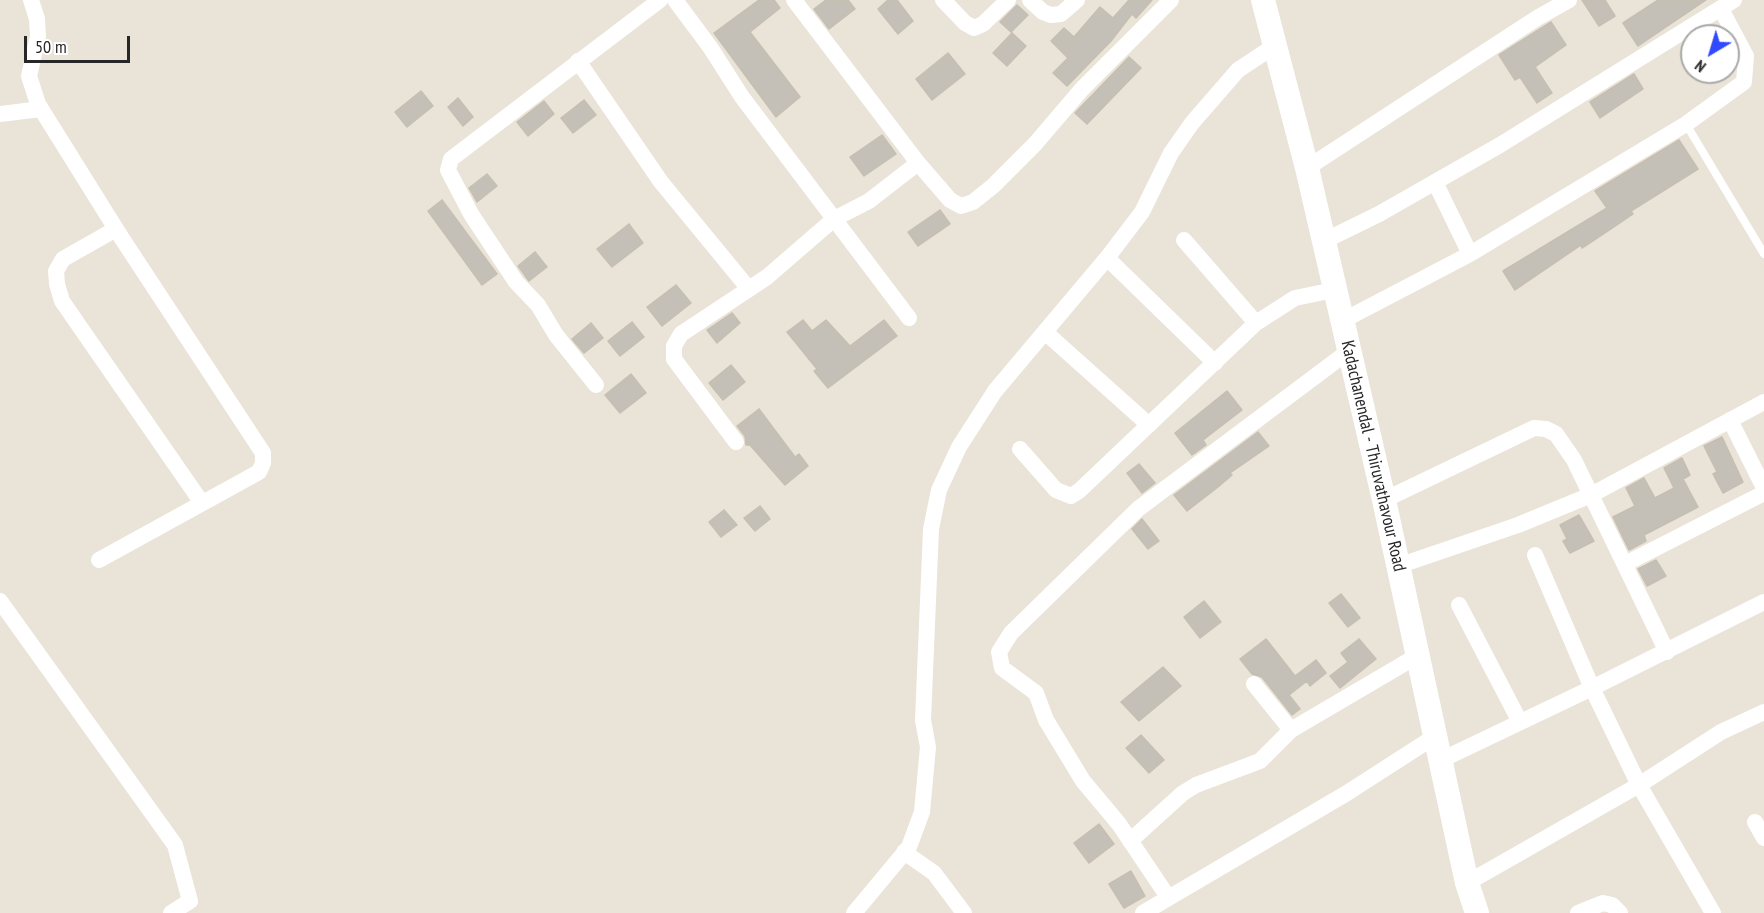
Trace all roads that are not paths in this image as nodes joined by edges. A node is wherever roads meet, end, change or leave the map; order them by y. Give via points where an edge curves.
1 (31, 0) edge
2 (660, 0) edge
3 (675, 0) edge
4 (794, 0) edge
5 (944, 0) edge
6 (1008, 0) edge
7 (1030, 0) edge
8 (1077, 0) edge
9 (1171, 0) edge
10 (1263, 0) edge
11 (1569, 0) edge
12 (1727, 4) edge
13 (1276, 45) junction
14 (578, 61) junction
15 (41, 109) junction
16 (0, 114) edge
17 (1686, 124) junction
18 (918, 163) junction
19 (1307, 168) junction
20 (1435, 182) junction
21 (834, 219) junction
22 (116, 229) junction
23 (1184, 240) dead end
24 (1324, 241) junction
25 (1470, 254) junction
26 (1764, 254) edge
27 (1107, 258) junction
28 (749, 289) junction
29 (1334, 290) junction
30 (909, 318) dead end
31 (1342, 321) junction
32 (1256, 323) junction
33 (1045, 332) junction
34 (1349, 351) junction
35 (1215, 363) junction
36 (597, 385) dead end
37 (1764, 402) edge
38 (1730, 420) junction
39 (1149, 425) junction
40 (736, 442) dead end
41 (1020, 449) dead end
42 (1764, 488) edge
43 (1764, 493) edge
44 (1591, 495) junction
45 (1384, 500) junction
46 (202, 503) junction
47 (1535, 555) dead end
48 (99, 560) dead end
49 (1625, 564) junction
50 (1398, 566) junction
51 (0, 601) edge
52 (1764, 602) edge
53 (1459, 605) dead end
54 (1667, 651) junction
55 (1417, 656) junction
56 (1254, 684) dead end
57 (1592, 688) junction
58 (1764, 712) edge
59 (1520, 722) junction
60 (1291, 730) junction
61 (1438, 748) junction
62 (1639, 785) junction
63 (1755, 822) dead end
64 (1764, 838) edge
65 (1130, 841) junction
66 (904, 852) junction
67 (1467, 883) junction
68 (1168, 897) junction
69 (171, 913) edge
70 (854, 913) edge
71 (964, 913) edge
72 (1143, 913) edge
73 (1477, 913) edge
74 (1578, 913) edge
75 (1620, 913) edge
76 (1713, 913) edge

1 - 15 street via 38,19 38,36 29,76
2 - 14 street
3 - 21 street
4 - 18 street
5 - 6 street via 974,28
7 - 8 street via 1051,15 1061,14
9 - 18 street via 1090,81 1035,144 973,202 961,206 950,200
10 - 13 main road, Kadachanendal - Thiruvathavour Road
11 - 19 street
12 - 17 street via 1746,56 1744,82
12 - 20 street
13 - 19 main road, Kadachanendal - Thiruvathavour Road
13 - 27 street via 1238,70 1192,123 1171,153 1142,212
14 - 28 street via 661,182
14 - 36 street via 451,159 448,170 471,214 516,282 538,305 556,335
15 - 16 street
15 - 22 street
17 - 25 street
17 - 26 lane
18 - 21 street via 869,201
19 - 24 main road, Kadachanendal - Thiruvathavour Road
20 - 24 street
20 - 25 street
21 - 28 street
21 - 30 street
22 - 46 street via 63,259 56,272 62,301
22 - 46 street via 263,453 259,472
23 - 32 street
24 - 29 main road, Kadachanendal - Thiruvathavour Road
25 - 31 street
27 - 33 street
27 - 35 street
28 - 40 street via 681,334 674,346 674,359
29 - 31 main road, Kadachanendal - Thiruvathavour Road
29 - 32 street via 1295,298
31 - 34 main road, Kadachanendal - Thiruvathavour Road
32 - 35 street
33 - 39 street
33 - 66 street via 995,391 959,447 939,490 931,529 922,812 916,833
34 - 45 main road, Kadachanendal - Thiruvathavour Road
34 - 65 street via 1138,509 1002,644 1002,668 1036,693 1046,720 1083,781
35 - 39 street
37 - 38 street
38 - 42 street
38 - 44 street
39 - 41 street via 1071,496 1056,490
43 - 49 street
44 - 45 street via 1556,434 1534,428
44 - 49 street
44 - 50 street
45 - 50 main road, Kadachanendal - Thiruvathavour Road
46 - 48 street
47 - 57 street
49 - 54 street
50 - 55 main road, Kadachanendal - Thiruvathavour Road
51 - 69 street via 175,845 190,901
52 - 54 street
53 - 59 street
54 - 57 street
55 - 60 street
55 - 61 main road, Kadachanendal - Thiruvathavour Road
56 - 60 street
57 - 59 street
57 - 62 street
58 - 62 street via 1721,732
59 - 61 street
60 - 65 street via 1260,761 1183,793
61 - 67 main road, Kadachanendal - Thiruvathavour Road
61 - 68 street via 1347,792
62 - 67 street
62 - 76 street
63 - 64 street
65 - 68 street
66 - 70 street
66 - 71 street via 934,873
67 - 73 main road, Kadachanendal - Thiruvathavour Road
68 - 72 street
74 - 75 street via 1603,903

